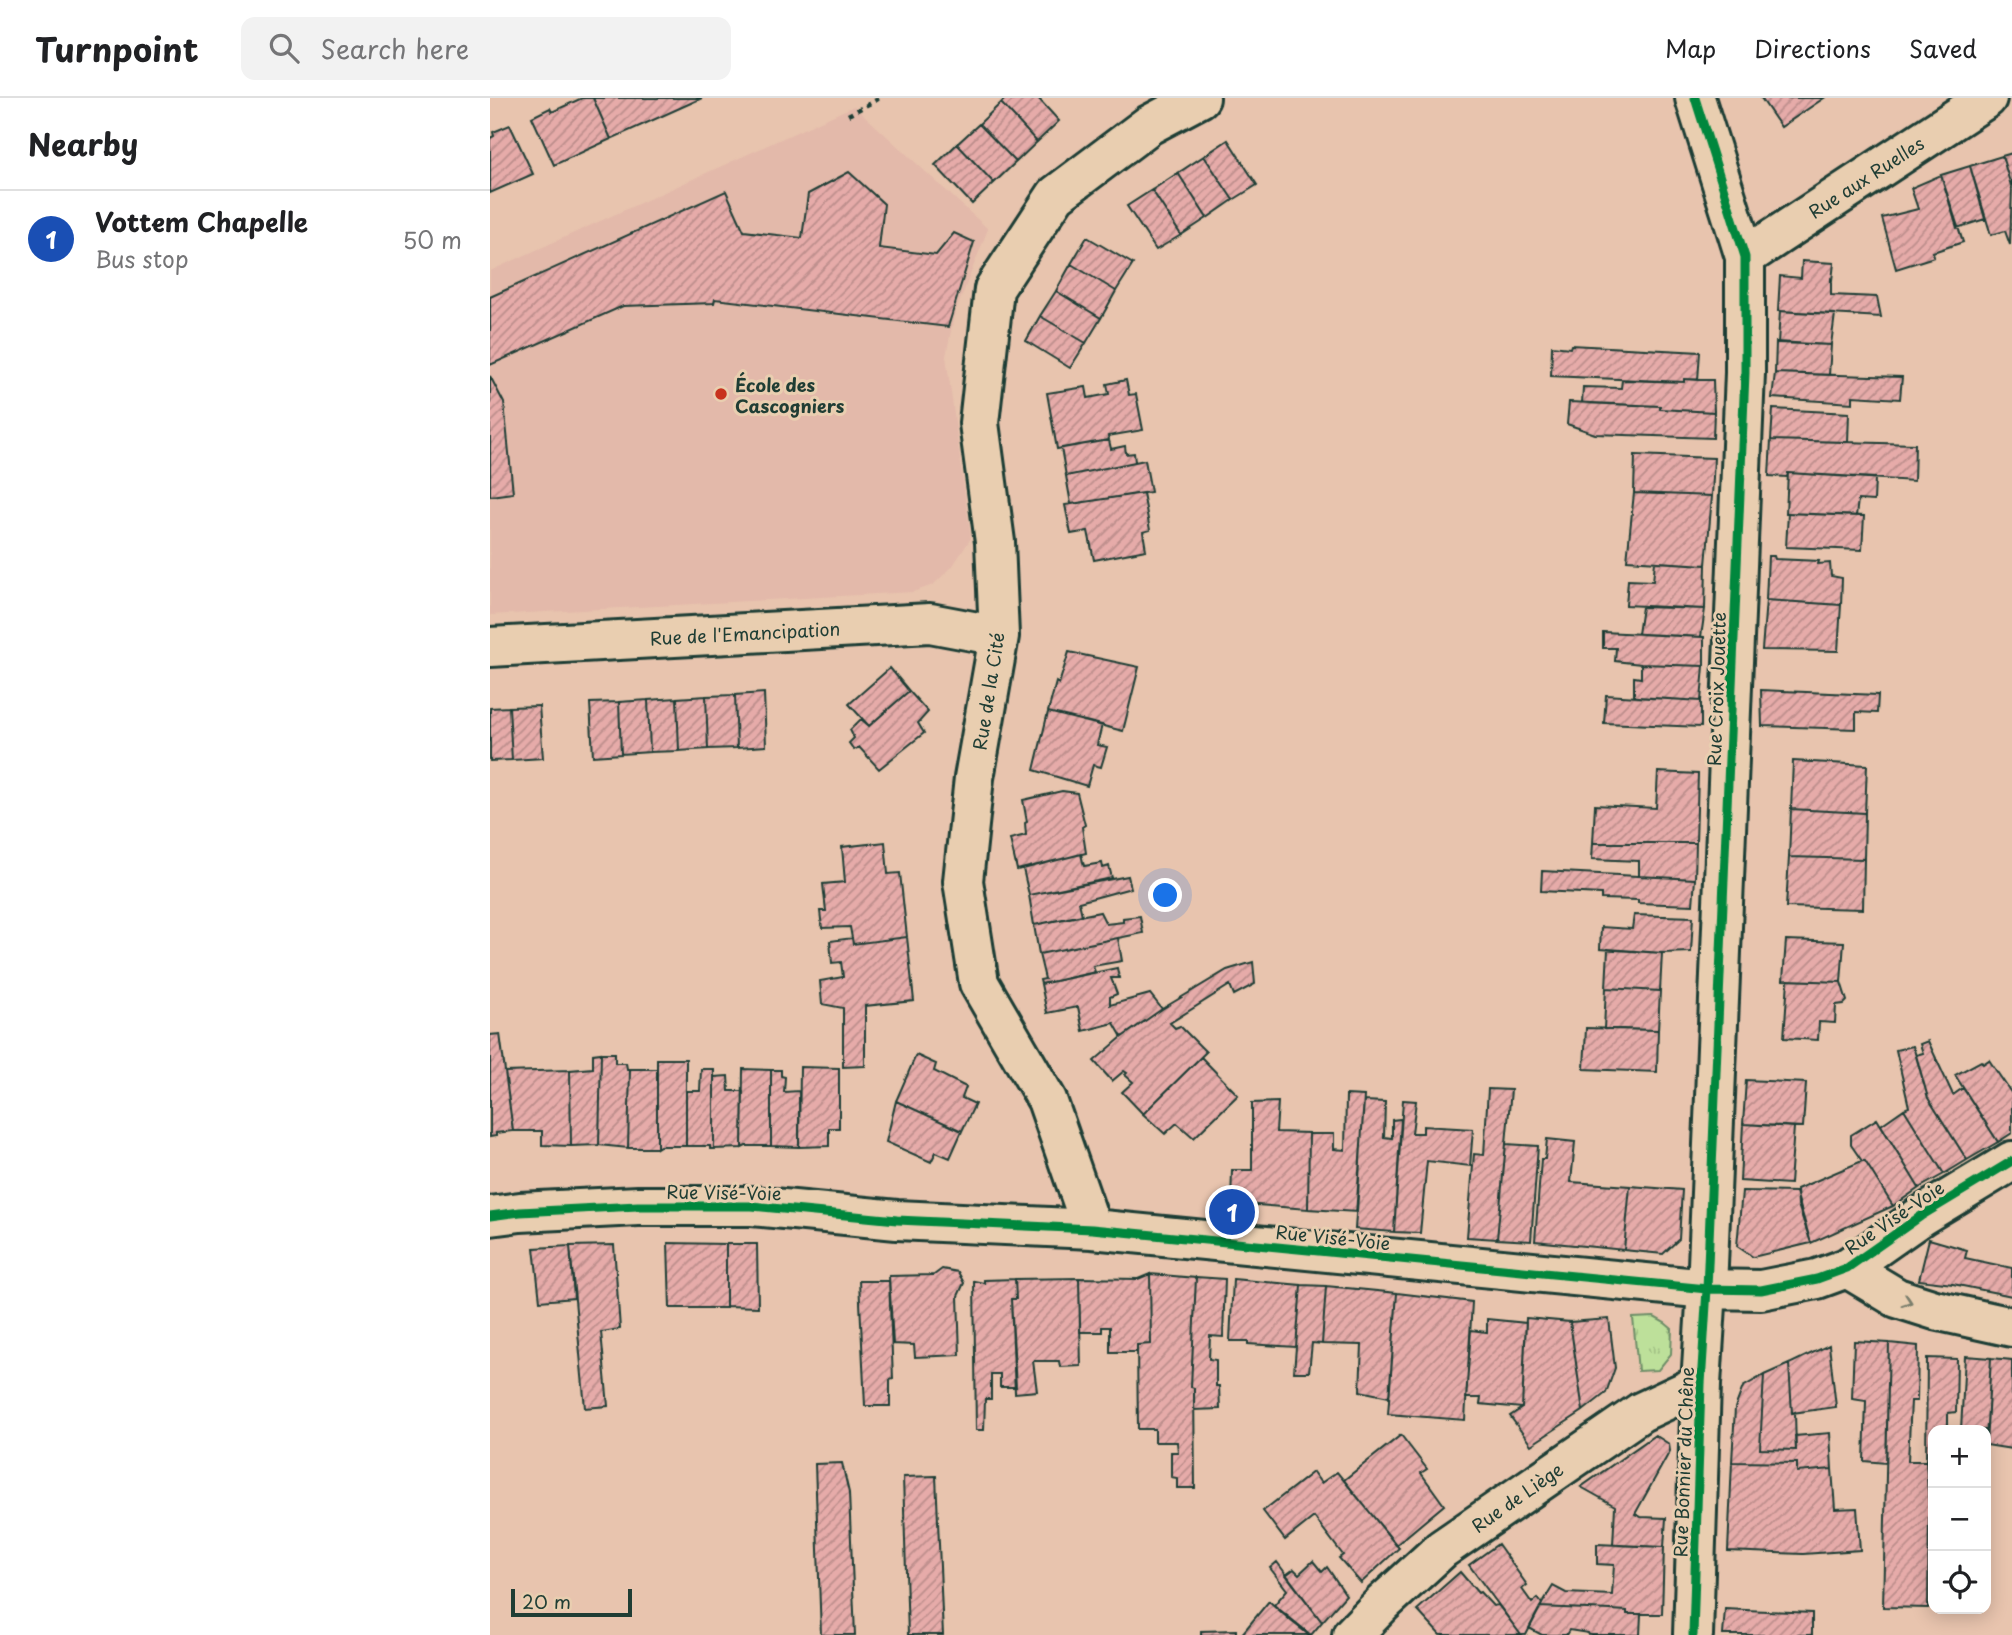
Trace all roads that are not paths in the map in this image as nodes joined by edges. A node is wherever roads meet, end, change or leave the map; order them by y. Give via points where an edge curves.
1 (1200, 98) edge
2 (1695, 98) edge
3 (1987, 98) edge
4 (1745, 257) junction
5 (999, 636) junction
6 (490, 647) edge
7 (2012, 1161) edge
8 (490, 1216) edge
9 (1092, 1229) junction
10 (1847, 1268) junction
11 (1707, 1289) junction
12 (2012, 1327) edge
13 (1701, 1384) junction
14 (1352, 1635) edge
15 (1693, 1635) edge

1 - 5 street, Rue de la Cité via 1149,125 1056,195 994,289 979,423 995,542
2 - 4 street, Rue Croix Jouette
3 - 4 street, Rue aux Ruelles
4 - 11 street, Rue Croix Jouette via 1745,373
5 - 6 street, Rue de l'Emancipation via 930,623
5 - 9 street, Rue de la Cité via 974,778 963,881 979,983 1047,1100
7 - 10 street, Rue Visé-Voie
8 - 9 street, Rue Visé-Voie via 638,1206 752,1206 897,1220
9 - 11 street, Rue Visé-Voie
10 - 11 street, Rue Visé-Voie via 1762,1290
10 -> 12 street via 1897,1298
11 - 13 street, Rue Bonnier du Chêne
13 - 14 street, Rue de Liège via 1641,1412 1442,1549
13 - 15 street, Rue Bonnier du Chêne

